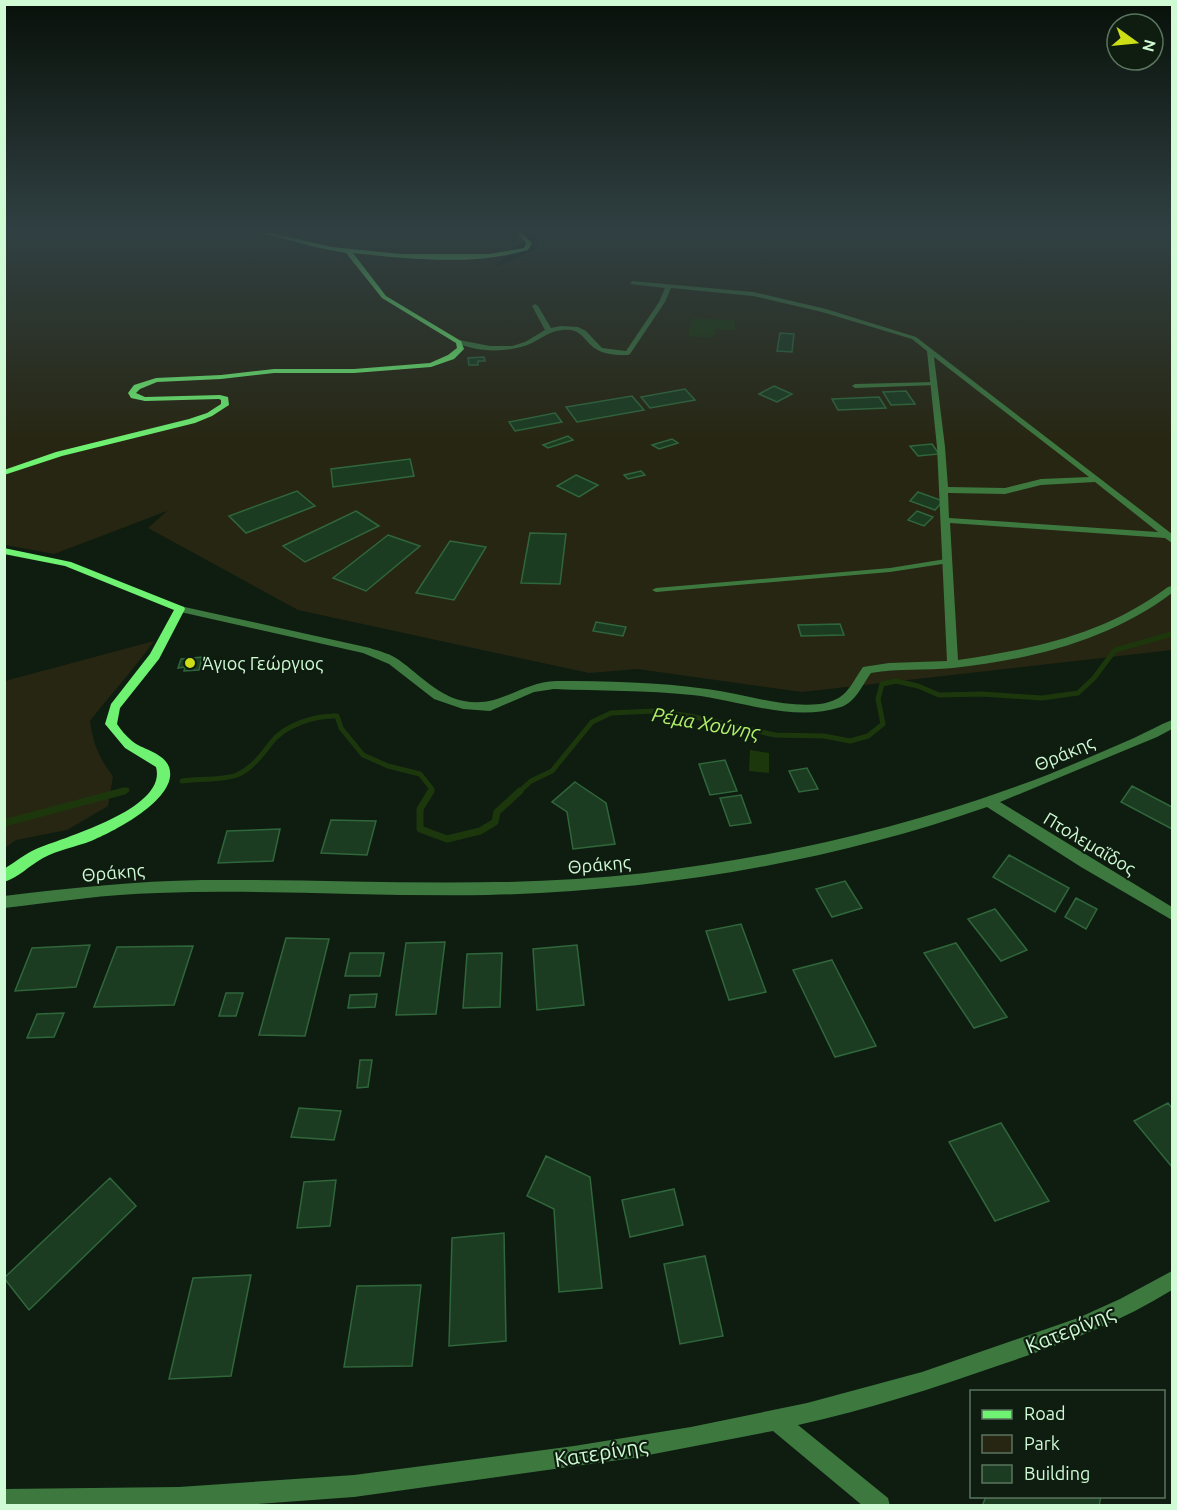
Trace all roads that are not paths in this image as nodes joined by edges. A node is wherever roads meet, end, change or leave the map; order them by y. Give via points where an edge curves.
1 (395, 303) edge
2 (661, 303) edge
3 (795, 303) edge
4 (535, 306) dead end
5 (548, 329) junction
6 (459, 342) junction
7 (930, 350) junction
8 (935, 384) junction
9 (855, 386) dead end
10 (4, 473) edge
11 (1097, 479) junction
12 (943, 490) junction
13 (944, 520) junction
14 (1171, 538) edge
15 (4, 551) edge
16 (946, 561) junction
17 (1173, 589) edge
18 (656, 590) dead end
19 (180, 609) junction
20 (953, 664) junction
21 (1173, 724) edge
22 (989, 802) junction
23 (4, 877) edge
24 (4, 903) edge
25 (1173, 914) edge
26 (1173, 1281) edge
27 (778, 1422) junction
28 (4, 1500) edge
29 (880, 1506) edge

1 - 6 street
2 - 5 street via 628,353 601,350 577,328
3 - 7 street via 914,338
4 - 5 street
5 - 6 street via 514,348
6 - 10 street via 461,349 452,357 431,365 156,380 132,393 145,399 210,396 225,402 209,414 187,422 81,448
7 - 8 street
7 - 11 street
8 - 9 lane
8 - 12 street
11 - 12 street via 1041,482 1005,491
11 - 14 street
12 - 13 street
13 - 14 street
13 - 16 street
15 - 19 street via 68,564
16 - 18 lane via 890,570
16 - 20 street
17 - 20 street via 1142,609 1074,640
19 - 20 street via 366,650 393,661 438,696 463,705 490,707 532,689 554,685 693,691 790,708 823,707 841,704 867,670
19 - 23 street via 155,656 115,707 111,724 128,744 164,769 160,788 127,816 88,837 41,853
21 - 22 street, Θράκης via 1052,779
22 - 24 street, Θράκης via 878,834 765,860 590,884 412,890 161,887
22 - 25 street, Πτολεμαΐδος
26 - 27 street, Κατερίνης via 1104,1316 1029,1346 882,1395
27 - 28 street, Κατερίνης via 590,1455 353,1486 165,1497
27 - 29 street

